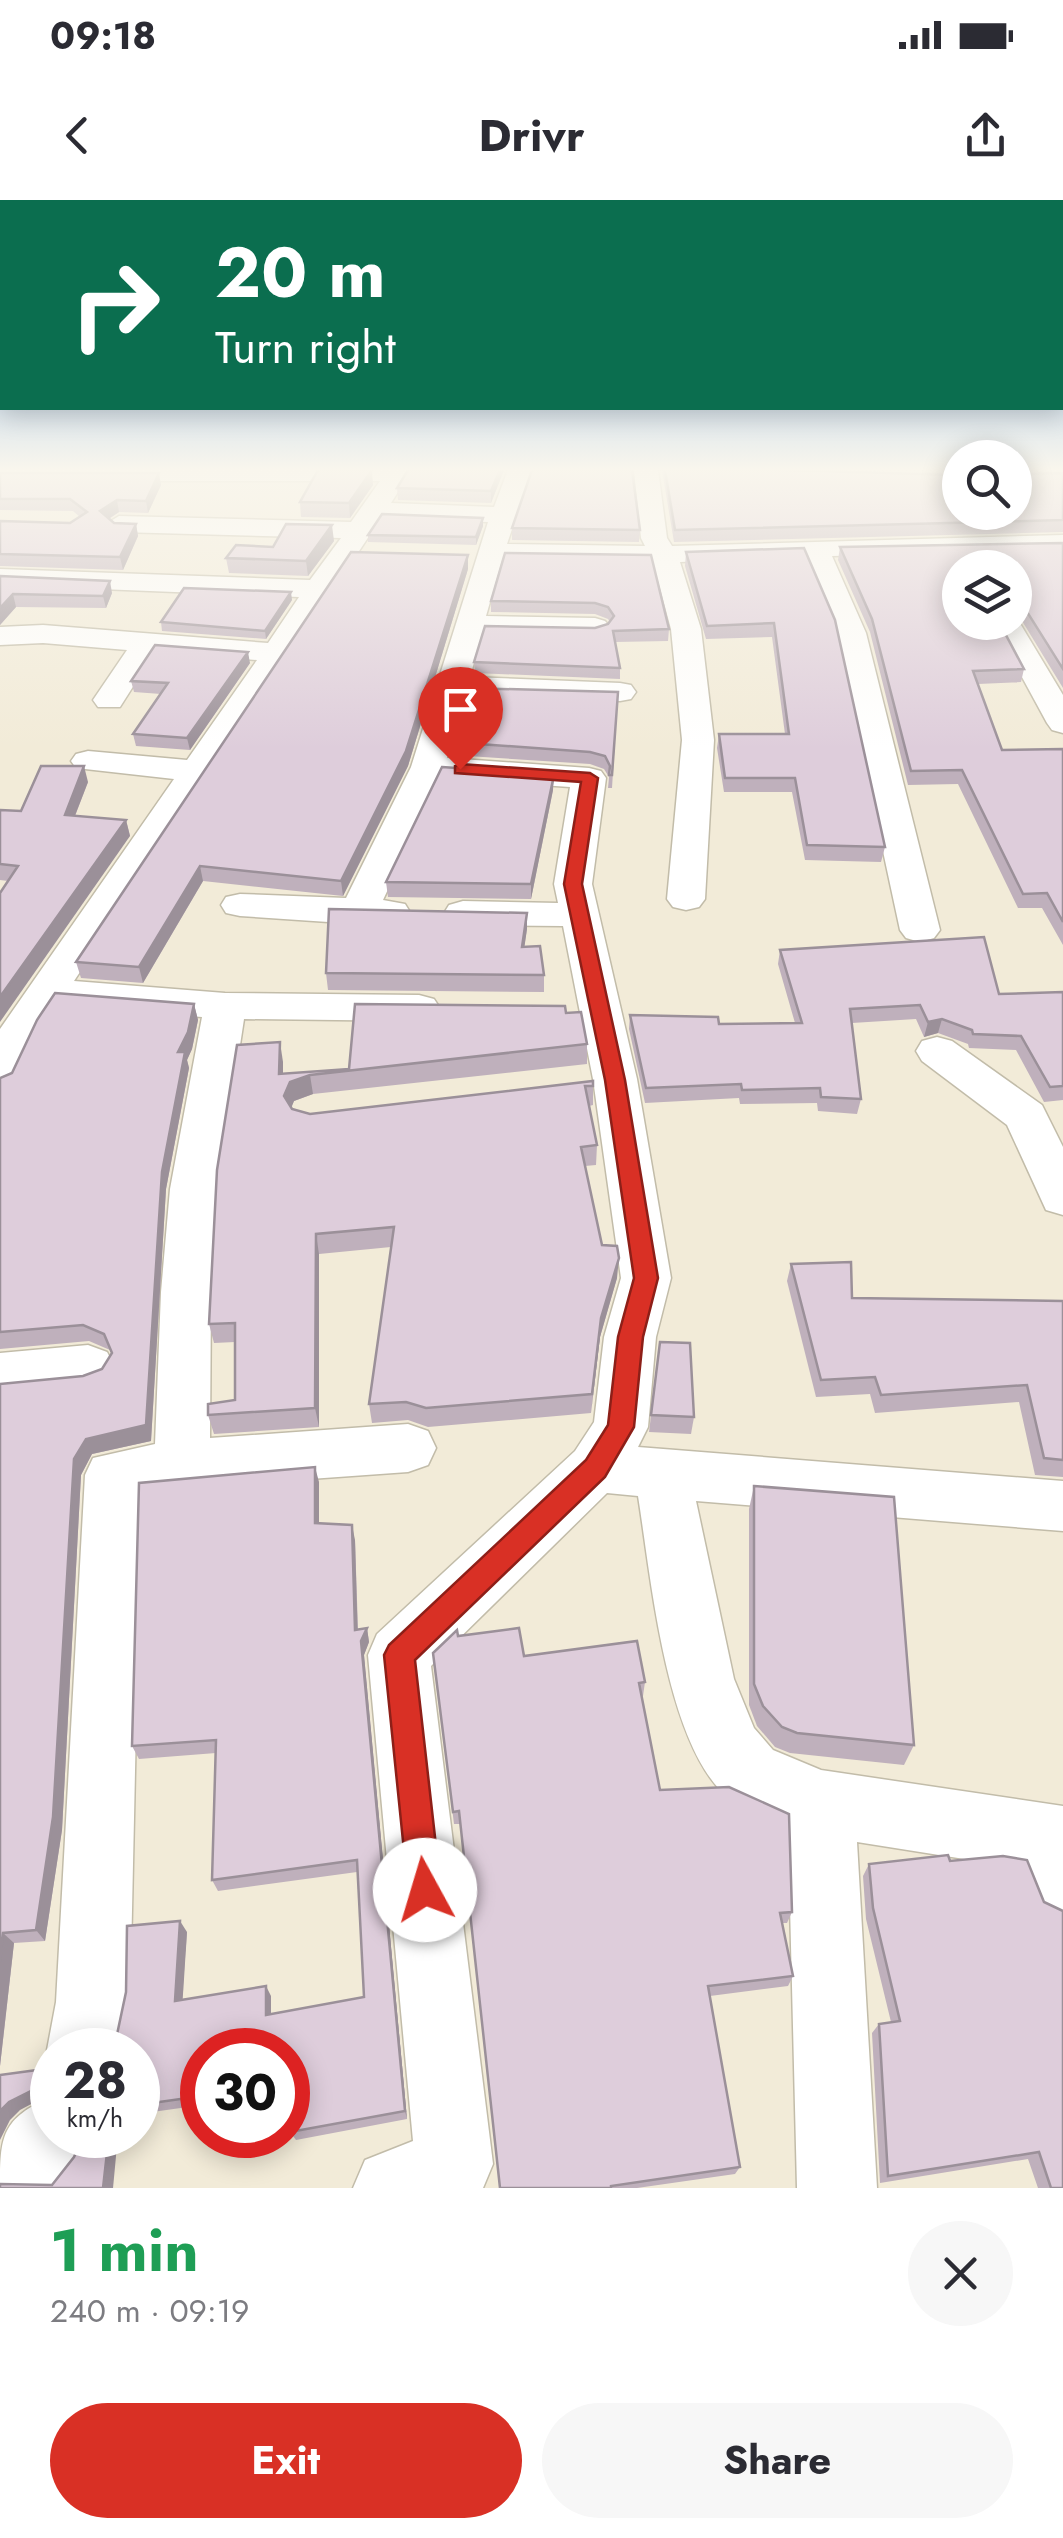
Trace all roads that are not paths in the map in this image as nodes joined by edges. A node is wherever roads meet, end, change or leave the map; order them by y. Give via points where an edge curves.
1 (340, 563) edge
2 (487, 563) edge
3 (667, 563) edge
4 (821, 563) edge
5 (0, 576) edge
6 (315, 589) junction
7 (469, 624) junction
8 (595, 627) edge
9 (0, 636) edge
10 (1016, 640) edge
11 (144, 645) junction
12 (276, 653) junction
13 (452, 686) junction
14 (620, 692) edge
15 (108, 700) dead end
16 (1063, 723) edge
17 (88, 760) dead end
18 (428, 767) junction
19 (197, 770) junction
20 (686, 899) dead end
21 (240, 905) dead end
22 (358, 912) junction
23 (580, 914) junction
24 (920, 930) dead end
25 (46, 992) junction
26 (225, 1006) junction
27 (460, 1008) edge
28 (937, 1052) dead end
29 (0, 1078) edge
30 (1063, 1198) edge
31 (88, 1367) dead end
32 (0, 1376) edge
33 (408, 1448) dead end
34 (182, 1464) junction
35 (595, 1468) junction
36 (663, 1473) junction
37 (1063, 1506) edge
38 (821, 1802) junction
39 (1057, 1855) edge
40 (88, 2028) edge
41 (36, 2158) edge
42 (17, 2188) edge
43 (393, 2188) edge
44 (838, 2188) edge

1 - 6 street
2 - 7 street
3 - 20 street via 686,629 698,740
4 - 24 street via 851,633
5 - 6 street
6 - 12 street
7 - 8 street
7 - 13 street
9 - 11 street
10 - 16 street
11 - 12 street
11 - 15 street
12 - 19 street
13 - 14 street
13 - 18 street
17 - 19 street
18 - 22 street
18 - 23 street via 590,778 573,884
19 - 25 street
21 - 22 street
22 - 23 street
23 - 35 street via 578,1009 646,1278 630,1337 621,1427
25 - 26 street
25 - 29 street
26 - 27 street
26 - 34 street via 194,1188
28 - 30 street via 1026,1116
31 - 32 street
33 - 34 street
34 - 40 street via 114,1474
35 - 36 street
35 - 43 street via 399,1655 454,2164
36 - 37 street
36 - 38 street via 704,1698 723,1742 750,1772
38 - 39 street
38 - 44 street
41 - 42 street

